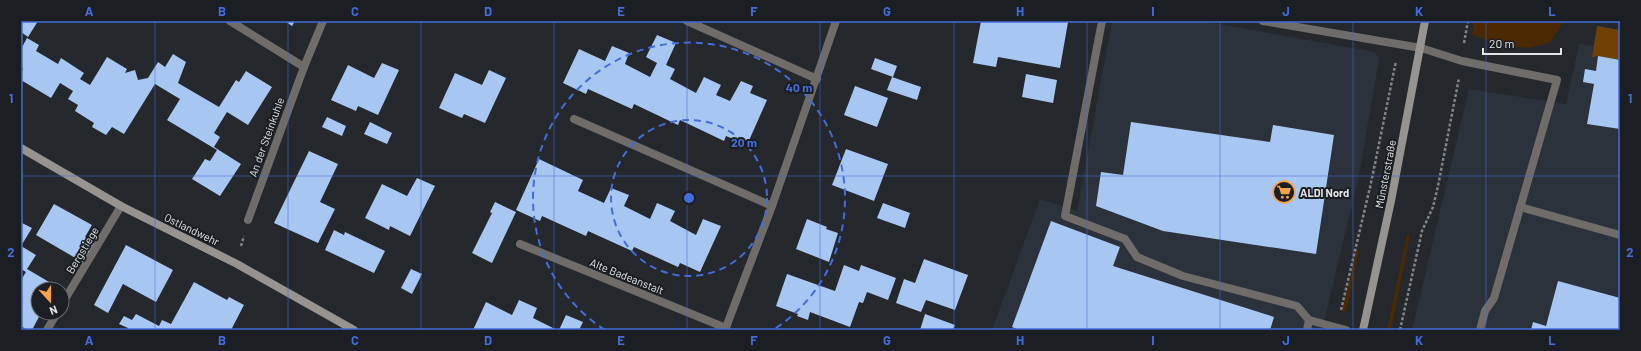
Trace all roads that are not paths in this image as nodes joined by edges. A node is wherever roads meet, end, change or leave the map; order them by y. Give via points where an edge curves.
1 (230, 21) edge
2 (323, 21) edge
3 (687, 21) edge
4 (836, 21) edge
5 (1102, 21) edge
6 (1263, 21) edge
7 (1425, 21) edge
8 (1421, 48) junction
9 (304, 67) junction
10 (817, 79) junction
11 (574, 119) dead end
12 (21, 148) edge
13 (121, 206) junction
14 (772, 206) junction
15 (1520, 207) junction
16 (248, 220) road end
17 (1620, 235) edge
18 (520, 244) dead end
19 (70, 291) edge
20 (1309, 320) junction
21 (52, 321) edge
22 (726, 329) edge
23 (47, 330) edge
24 (354, 330) edge
25 (1307, 330) edge
26 (1346, 330) edge
27 (1363, 330) edge
28 (1480, 330) edge

1 - 9 street
2 - 9 street, An der Steinkuhle
3 - 10 street
4 - 10 street, Alte Badeanstalt
5 - 20 street via 1065,216 1125,239 1137,258 1183,276 1296,306
6 - 8 street
7 - 8 street, Münsterstraße
8 - 15 street via 1462,61 1557,80
8 - 27 street, Münsterstraße
9 - 16 street, An der Steinkuhle
10 - 14 street, Alte Badeanstalt
11 - 14 street
12 - 13 street, Ostlandwehr
13 - 19 street, Bergstiege
13 - 24 street, Ostlandwehr via 237,264
14 - 22 street, Alte Badeanstalt
15 - 17 street
15 - 28 street via 1494,298 1485,311
18 - 22 street, Alte Badeanstalt
20 - 25 street
20 - 26 street
21 - 23 street

